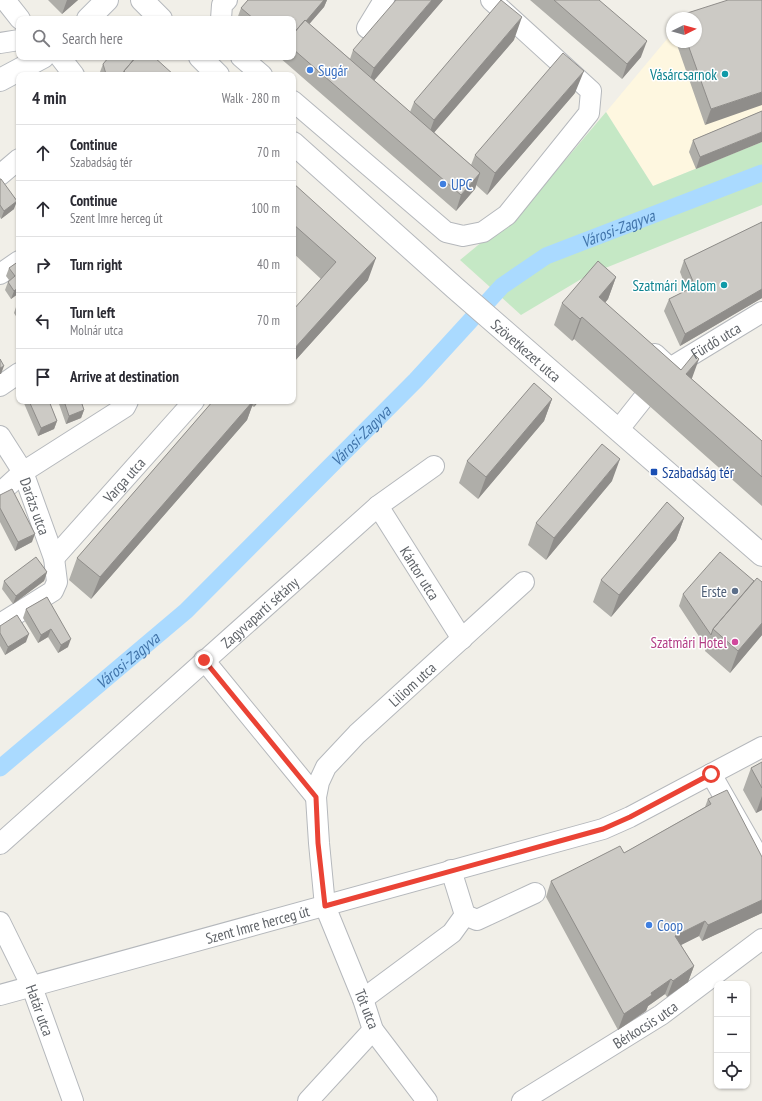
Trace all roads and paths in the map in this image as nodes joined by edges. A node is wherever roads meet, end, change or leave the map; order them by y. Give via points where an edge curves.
1 (5, 0) edge
2 (142, 0) edge
3 (227, 0) edge
4 (384, 0) edge
5 (491, 0) edge
6 (18, 16) edge
7 (159, 16) edge
8 (221, 16) edge
9 (367, 28) dead end
10 (16, 40) edge
11 (0, 43) edge
12 (37, 60) edge
13 (62, 60) edge
14 (203, 60) edge
15 (244, 60) edge
16 (72, 72) edge
17 (215, 72) edge
18 (258, 72) edge
19 (0, 80) edge
20 (296, 104) edge
21 (296, 146) edge
22 (16, 162) edge
23 (0, 176) edge
24 (16, 263) edge
25 (0, 274) edge
26 (762, 312) edge
27 (642, 342) edge
28 (16, 375) edge
29 (0, 386) edge
30 (642, 400) dead end
31 (127, 404) edge
32 (191, 404) edge
33 (619, 429) junction
34 (0, 436) edge
35 (434, 466) dead end
36 (23, 472) junction
37 (0, 493) edge
38 (378, 506) junction
39 (762, 555) edge
40 (54, 558) junction
41 (524, 582) dead end
42 (0, 624) edge
43 (462, 639) junction
44 (204, 660) junction
45 (762, 747) edge
46 (711, 774) junction
47 (316, 797) junction
48 (0, 844) edge
49 (762, 863) edge
50 (451, 870) junction
51 (535, 893) dead end
52 (325, 906) junction
53 (465, 915) junction
54 (0, 922) edge
55 (762, 939) edge
56 (32, 987) junction
57 (0, 995) edge
58 (363, 999) junction
59 (373, 1030) junction
60 (73, 1101) edge
61 (308, 1101) edge
62 (427, 1101) edge
63 (522, 1101) edge

1 - 6 street
2 - 7 street
3 - 8 street via 222,5
4 - 9 street
5 - 20 street via 591,91 589,113 507,214 483,232 463,236 446,232
10 - 11 street
12 - 19 street
13 - 16 street
14 - 17 street
15 - 18 street
21 - 33 street, Szövetkezet utca
22 - 23 street
24 - 25 street
26 - 27 street, Fürdő utca via 670,368
28 - 29 street
30 - 33 street
31 - 36 street
32 - 40 street, Varga utca
33 - 39 street, Szövetkezet utca
34 - 36 street, Darázs utca
35 - 38 street, Zagyvaparti sétány
36 - 37 street
36 - 40 street, Darázs utca
38 - 43 street, Kántor utca
38 - 44 street, Zagyvaparti sétány
40 - 42 street, Darázs utca via 56,582 53,591
41 - 43 street, Liliom utca
43 - 47 street, Liliom utca via 336,756 326,767
44 - 47 street
44 - 48 street, Zagyvaparti sétány
45 - 46 street
46 - 49 street
46 - 50 street, Szent Imre herceg út via 603,829
47 - 52 street, Liliom utca
50 - 52 street, Szent Imre herceg út
50 - 53 street
51 - 53 street via 477,920
52 - 56 street, Szent Imre herceg út
52 - 58 street, Tót utca
53 - 58 street via 452,933
54 - 56 street, Határ utca
55 - 63 street, Bérkocsis utca via 661,1015
56 - 57 street, Szent Imre herceg út
56 - 60 street, Határ utca
58 - 59 street, Tót utca
59 - 61 street
59 - 62 street, Tót utca

